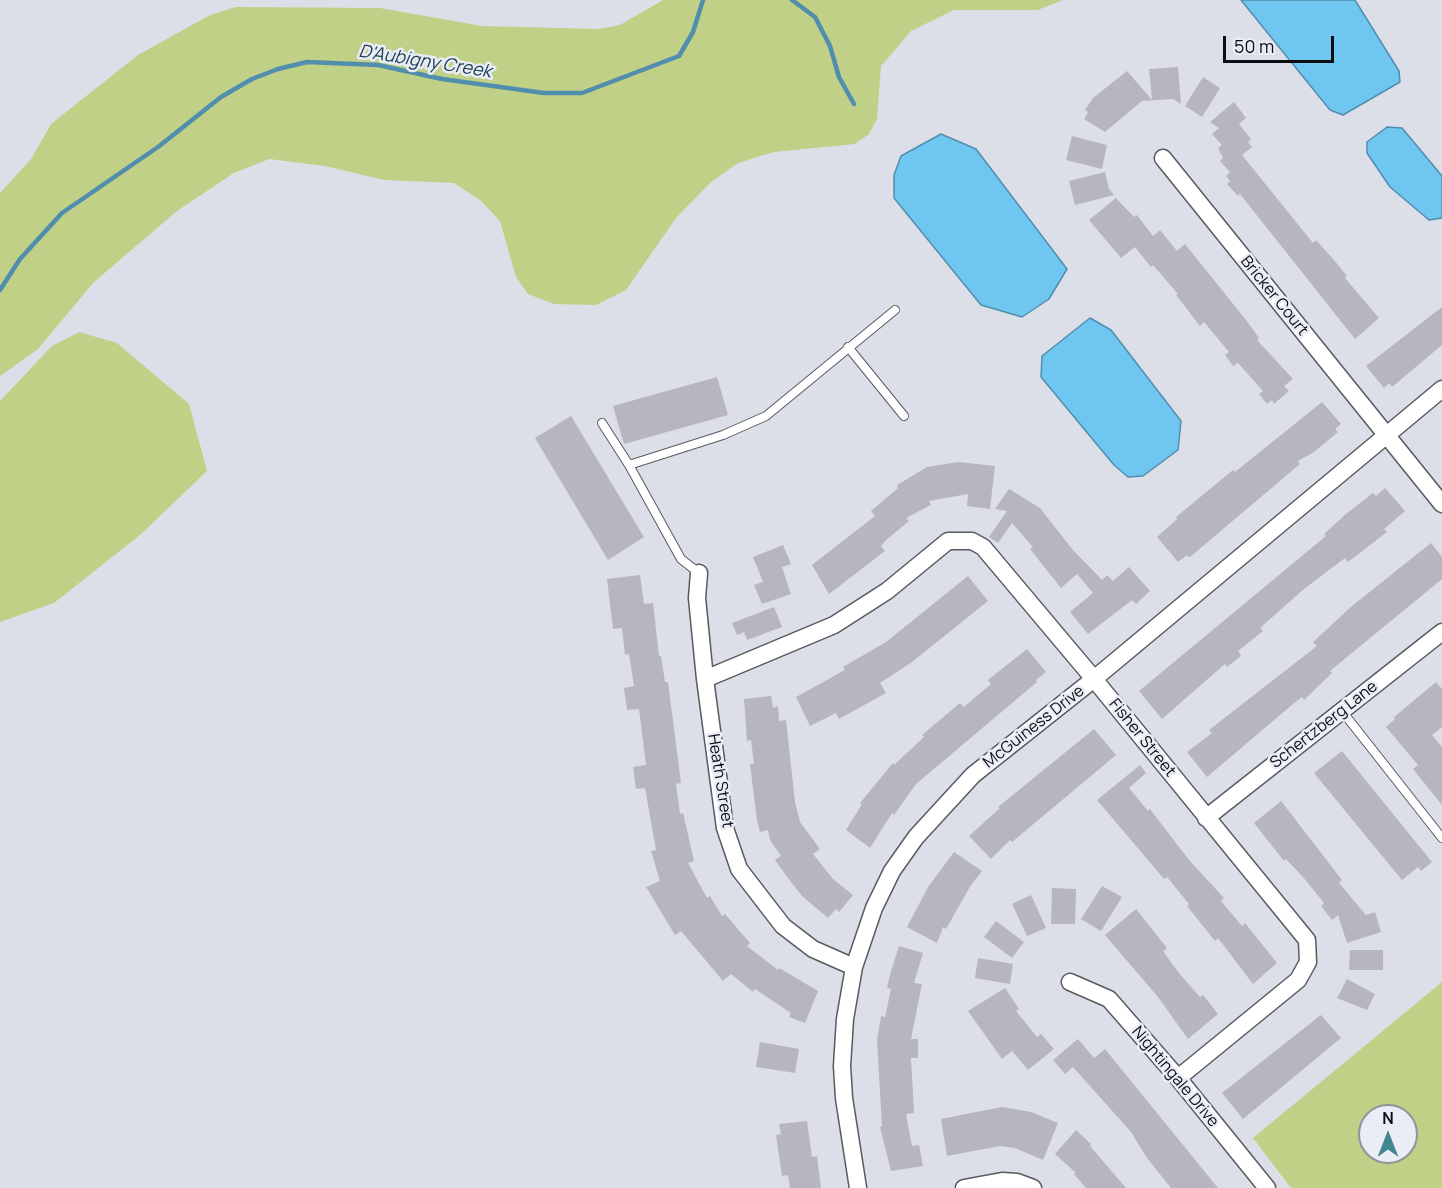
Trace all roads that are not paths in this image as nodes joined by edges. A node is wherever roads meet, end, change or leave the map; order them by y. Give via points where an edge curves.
1 (1163, 158) dead end
2 (895, 310) dead end
3 (848, 347) junction
4 (1442, 389) edge
5 (904, 416) dead end
6 (602, 423) dead end
7 (1386, 433) junction
8 (629, 465) junction
9 (1442, 504) edge
10 (699, 573) joint
11 (1442, 632) edge
12 (705, 679) junction
13 (1094, 679) junction
14 (1342, 711) junction
15 (1206, 818) junction
16 (1442, 838) edge
17 (854, 967) junction
18 (1070, 982) dead end
19 (1178, 1078) junction
20 (858, 1188) edge
21 (964, 1188) edge
22 (1033, 1188) edge
23 (1267, 1188) edge

1 - 7 street, Bricker Court
2 - 3 lane
3 - 5 lane
3 - 8 lane via 779,407 757,421
4 - 7 street, McGuiness Drive
6 - 8 lane
7 - 9 street, Bricker Court
7 - 13 street, McGuiness Drive
8 - 10 lane via 681,559
10 - 12 street, Heath Street via 697,598
11 - 14 street, Schertzberg Lane
12 - 13 street, Fisher Street via 834,625 887,591 938,547 960,539 983,547
12 - 17 street, Heath Street via 725,828 739,869 783,926 813,949
13 - 15 street, Fisher Street
13 - 17 street, McGuiness Drive via 974,775 916,837 892,871 874,908
14 - 15 street, Schertzberg Lane
14 - 16 lane
15 - 19 street, Fisher Street via 1307,940 1308,962 1298,980
17 - 20 street, McGuiness Drive via 842,1066
18 - 19 street, Nightingale Drive via 1109,999
19 - 23 street, Nightingale Drive
21 - 22 street via 1002,1181

